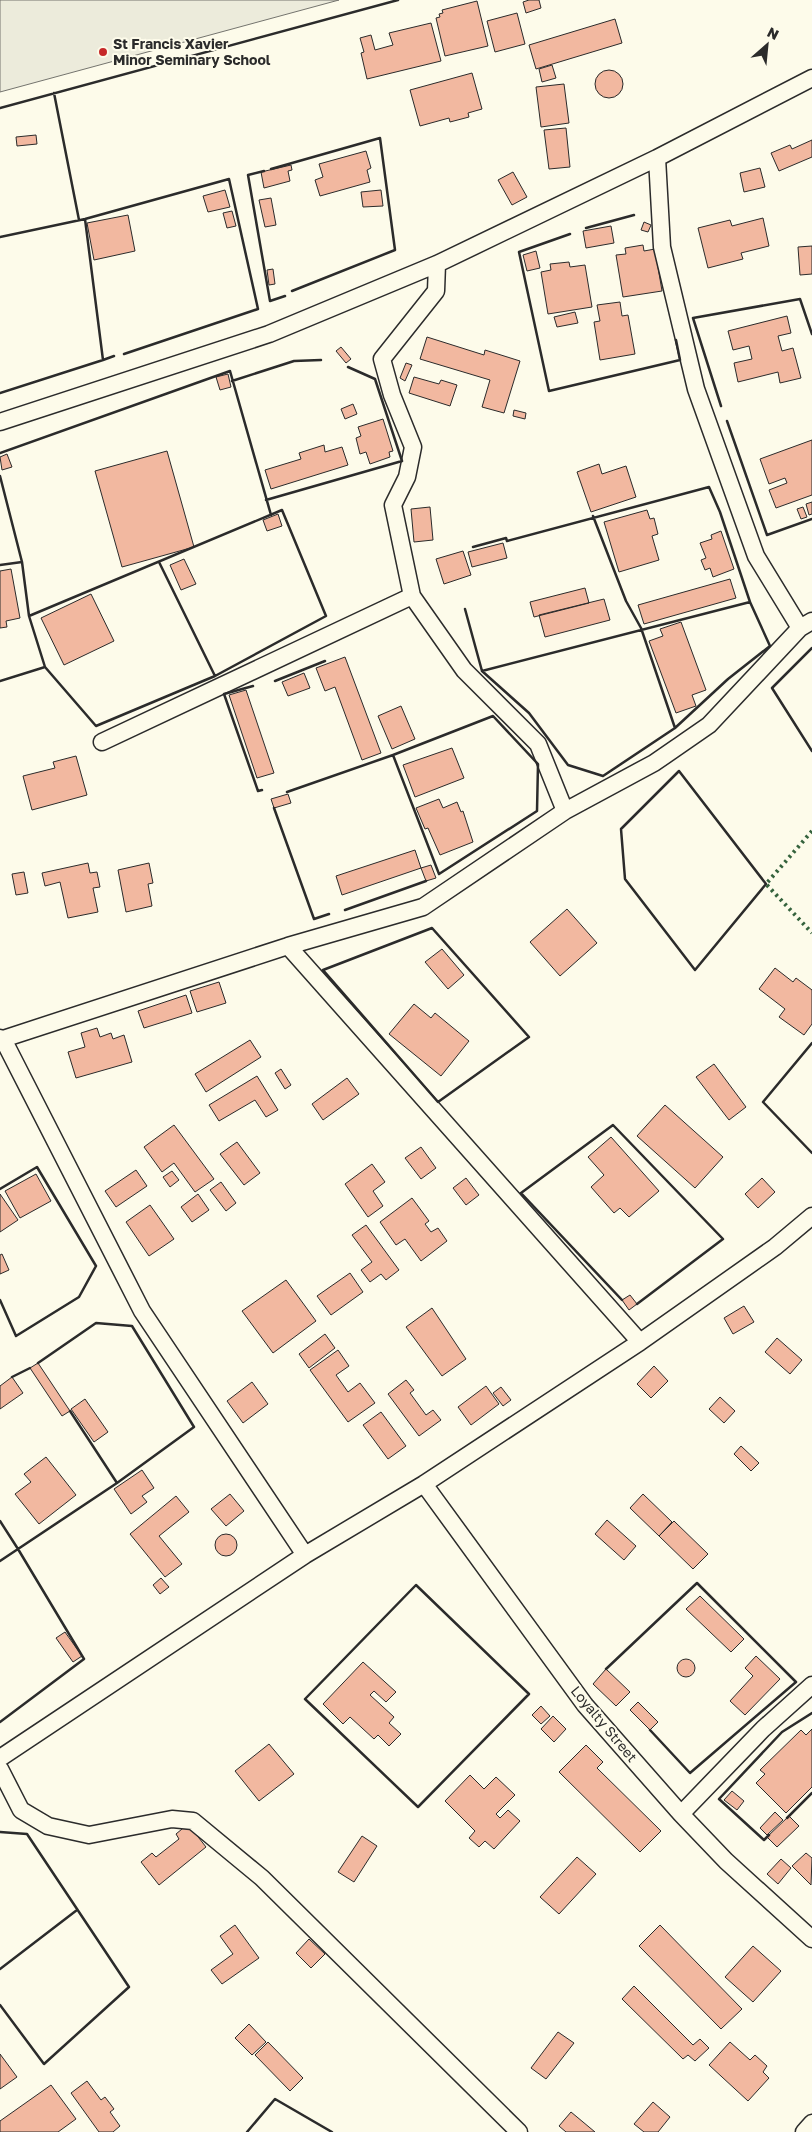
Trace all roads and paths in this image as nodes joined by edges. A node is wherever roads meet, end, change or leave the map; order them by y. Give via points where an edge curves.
1 (812, 78) edge
2 (657, 158) junction
3 (437, 264) junction
4 (0, 422) edge
5 (412, 596) junction
6 (806, 625) edge
7 (102, 742) dead end
8 (565, 811) junction
9 (288, 946) junction
10 (1, 1038) edge
11 (812, 1216) edge
12 (640, 1342) junction
13 (424, 1484) junction
14 (305, 1555) junction
15 (812, 1685) edge
16 (0, 1758) edge
17 (0, 1769) edge
18 (681, 1814) junction
19 (812, 1939) edge
20 (812, 2123) edge
21 (519, 2132) edge
22 (804, 2132) edge

1 - 2 street
2 - 3 street
2 - 6 street via 662,247 696,389 756,556
3 - 4 street via 270,334
3 - 5 street via 436,290 382,359 392,395 413,447 407,476 393,505
5 - 7 street
5 - 8 street via 464,670 538,744
6 - 8 street via 709,725 654,763
8 - 9 street via 423,907
9 - 10 street
9 - 12 street
10 - 14 street via 142,1311
11 - 12 street via 775,1247
12 - 13 street
13 - 14 street
13 - 18 street, Loyalty Street via 585,1704
14 - 16 street
15 - 18 street via 763,1729
17 - 21 street via 22,1810 48,1826 89,1835 172,1819 193,1820 262,1878
18 - 19 street, Loyalty Street via 726,1861
20 - 22 street

